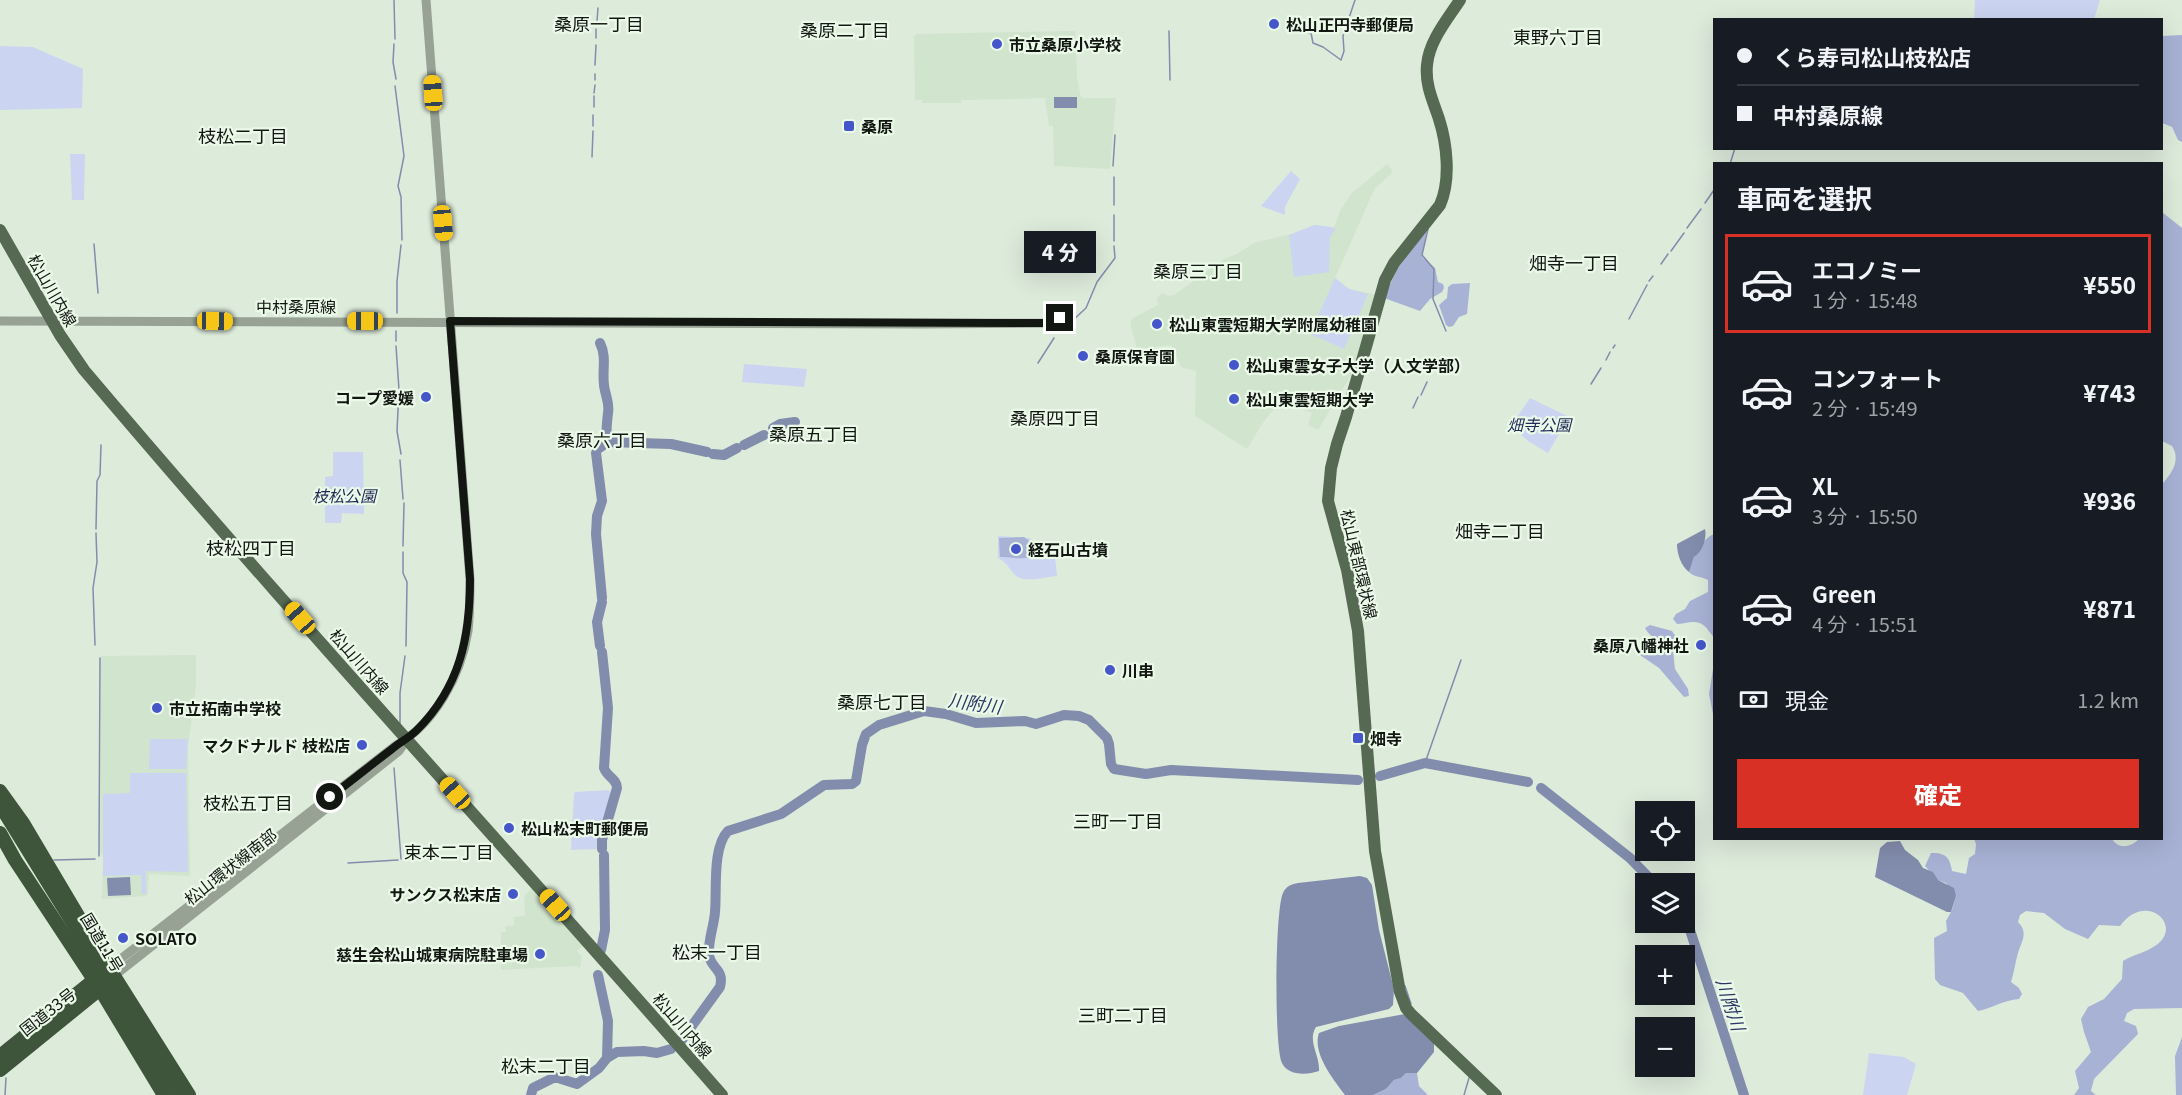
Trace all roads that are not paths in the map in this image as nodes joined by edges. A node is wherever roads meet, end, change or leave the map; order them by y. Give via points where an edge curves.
1 (426, 0) edge
2 (1460, 0) edge
3 (0, 230) edge
4 (1060, 318) dead end
5 (0, 321) edge
6 (52, 321) junction
7 (450, 321) junction
8 (406, 740) junction
9 (0, 791) edge
10 (0, 805) edge
11 (0, 820) edge
12 (0, 833) edge
13 (112, 972) junction
14 (97, 985) junction
15 (38, 1033) junction
16 (0, 1056) edge
17 (0, 1070) edge
18 (164, 1095) edge
19 (170, 1095) edge
20 (179, 1095) edge
21 (189, 1095) edge
22 (722, 1095) edge
23 (1496, 1095) edge

1 - 7 street, 松山環状線南部
2 - 23 main road, 松山東部環状線 via 1432,45 1427,64 1429,91 1444,135 1444,196 1385,280 1337,444 1328,501 1358,631 1375,851 1400,992 1411,1014
3 - 6 main road, 松山川内線
4 - 7 street, 中村桑原線 via 1046,323 946,324
5 - 6 street, 中村桑原線
6 - 7 street, 中村桑原線
6 - 8 main road, 松山川内線 via 103,393
7 - 8 street, 松山環状線南部 via 468,547 469,619 464,648 447,689
8 - 13 street, 松山環状線南部
8 - 22 main road, 松山川内線
9 - 13 highway, 国道11号
10 - 20 highway, 国道11号, bridge
11 - 19 highway, 国道11号
12 - 14 highway, 国道11号
13 - 14 highway, 国道33号
13 - 21 highway, 国道11号
14 - 15 highway, 国道33号
14 - 18 highway, 国道11号
15 - 16 highway, 国道33号
15 - 17 highway, 国道33号

